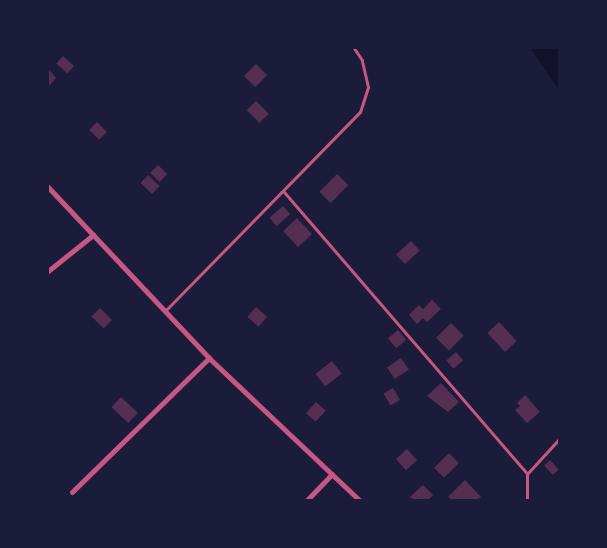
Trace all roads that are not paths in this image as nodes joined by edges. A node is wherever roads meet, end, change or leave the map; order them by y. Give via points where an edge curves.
1 (354, 48) edge
2 (48, 187) edge
3 (284, 192) junction
4 (93, 235) junction
5 (48, 271) edge
6 (164, 312) junction
7 (209, 358) junction
8 (560, 438) edge
9 (332, 474) junction
10 (528, 474) junction
11 (72, 492) dead end
12 (307, 500) edge
13 (358, 500) edge
14 (527, 500) edge

1 - 3 lane via 362,60 368,87 360,112
2 - 4 street
3 - 6 lane
3 - 10 lane
4 - 5 street
4 - 6 street
6 - 7 street
7 - 9 street
7 - 11 street
8 - 10 lane
9 - 12 street
9 - 13 street
10 - 14 lane

